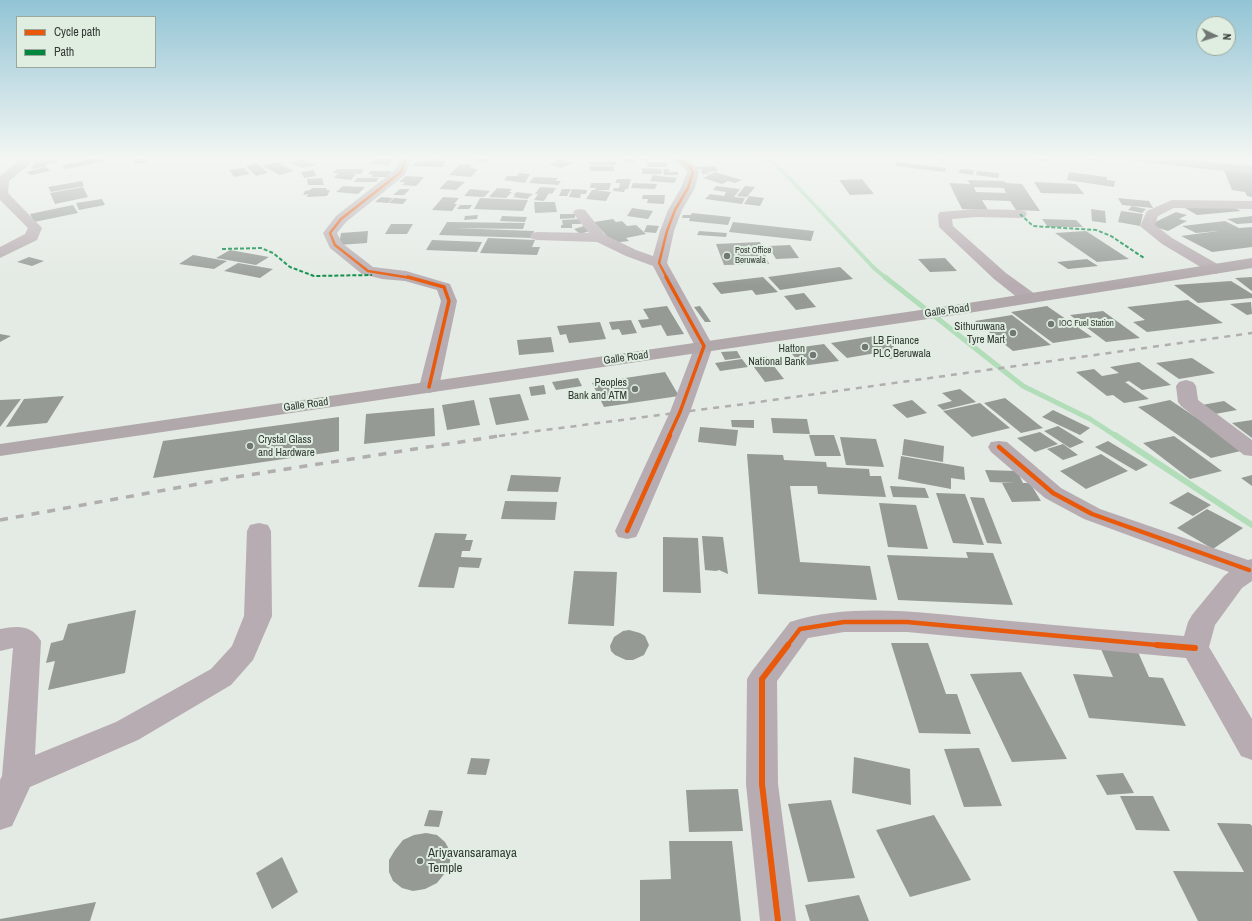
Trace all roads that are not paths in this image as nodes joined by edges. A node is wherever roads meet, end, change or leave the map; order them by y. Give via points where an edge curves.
1 (366, 200) edge
2 (681, 200) edge
3 (3, 201) edge
4 (1252, 205) edge
5 (580, 213) dead end
6 (1020, 214) dead end
7 (537, 236) dead end
8 (600, 238) junction
9 (0, 253) edge
10 (659, 263) junction
11 (1252, 264) edge
12 (1215, 269) junction
13 (1029, 298) junction
14 (704, 346) junction
15 (1186, 386) dead end
16 (429, 387) junction
17 (999, 447) dead end
18 (0, 450) edge
19 (1252, 450) edge
20 (259, 531) dead end
21 (627, 531) dead end
22 (1250, 569) edge
23 (0, 640) edge
24 (1195, 648) junction
25 (1252, 747) edge
26 (18, 777) junction
27 (0, 816) edge
28 (778, 921) edge

1 - 16 street via 341,220 330,233 335,245 368,271 406,276 444,287 449,301
2 - 10 street via 670,224
3 - 9 street via 27,217 35,228 32,237
4 - 12 street via 1172,204 1152,214 1147,226 1166,241
5 - 8 street
6 - 13 street via 945,215 946,227 1000,276
7 - 8 street
8 - 10 street
10 - 14 street
11 - 12 highway, Galle Road
12 - 13 highway, Galle Road
13 - 14 highway, Galle Road
14 - 16 highway, Galle Road
14 - 21 street via 680,412
15 - 19 street via 1188,402
16 - 18 highway, Galle Road
17 - 22 street via 1052,494 1092,514
20 - 26 street via 258,616 243,652 222,678 127,731
22 - 24 street via 1233,582 1202,622
23 - 26 street via 17,636 27,641
24 - 25 street
24 - 28 street via 907,622 844,622 800,629 762,679 762,784
26 - 27 street

